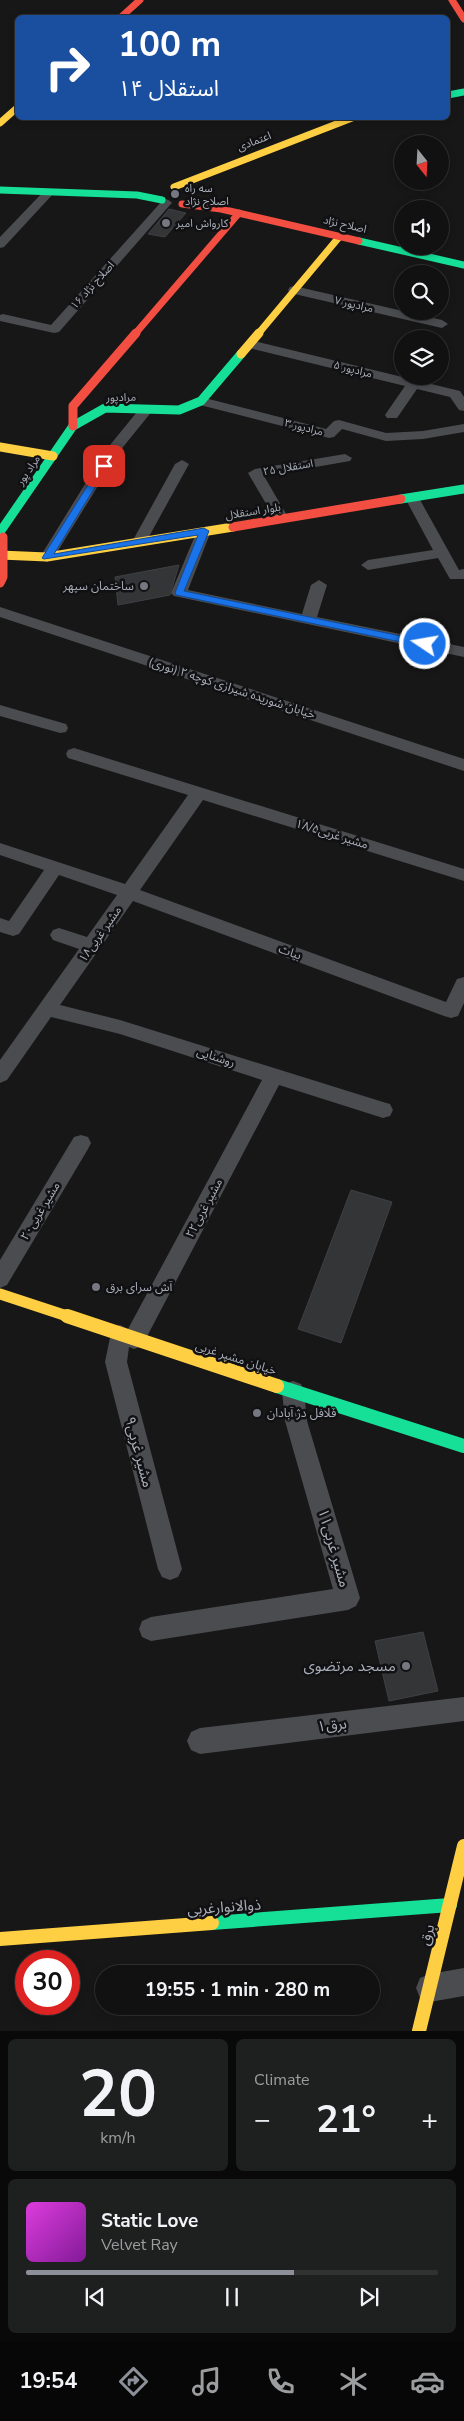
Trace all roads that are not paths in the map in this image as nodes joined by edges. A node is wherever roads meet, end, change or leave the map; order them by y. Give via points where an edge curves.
1 (140, 0) edge
2 (452, 0) edge
3 (123, 15) edge
4 (464, 20) edge
5 (15, 110) edge
6 (348, 120) edge
7 (0, 123) edge
8 (194, 189) junction
9 (0, 190) edge
10 (49, 192) junction
11 (166, 195) junction
12 (182, 204) junction
13 (221, 209) junction
14 (239, 213) junction
15 (340, 236) junction
16 (0, 244) edge
17 (464, 265) edge
18 (294, 290) junction
19 (3, 318) dead end
20 (442, 324) dead end
21 (250, 344) junction
22 (394, 379) edge
23 (412, 385) edge
24 (417, 385) edge
25 (202, 401) junction
26 (464, 407) edge
27 (146, 410) junction
28 (392, 415) dead end
29 (73, 426) junction
30 (464, 428) edge
31 (0, 447) edge
32 (53, 456) junction
33 (345, 458) dead end
34 (182, 464) dead end
35 (464, 490) edge
36 (412, 498) junction
37 (282, 519) junction
38 (2, 530) edge
39 (204, 531) junction
40 (139, 542) junction
41 (442, 553) junction
42 (1, 555) edge
43 (47, 558) junction
44 (368, 565) dead end
45 (459, 575) edge
46 (7, 576) edge
47 (319, 585) dead end
48 (0, 612) edge
49 (308, 620) junction
50 (464, 652) edge
51 (0, 710) edge
52 (60, 728) dead end
53 (74, 754) dead end
54 (464, 764) edge
55 (199, 793) junction
56 (0, 848) edge
57 (55, 868) junction
58 (464, 875) edge
59 (128, 892) junction
60 (0, 925) edge
61 (59, 935) dead end
62 (92, 946) junction
63 (464, 984) edge
64 (47, 1009) junction
65 (3, 1065) edge
66 (274, 1076) junction
67 (383, 1110) dead end
68 (81, 1143) dead end
69 (0, 1279) edge
70 (0, 1294) edge
71 (127, 1337) junction
72 (293, 1391) junction
73 (464, 1446) edge
74 (170, 1569) dead end
75 (151, 1629) dead end
76 (464, 1709) edge
77 (200, 1741) dead end
78 (464, 1846) edge
79 (450, 1905) junction
80 (0, 1939) edge
81 (464, 1982) edge
82 (430, 1988) junction
83 (419, 2031) edge

1 - 3 street
2 - 4 street
5 - 7 street
6 - 8 street, اعتمادی
8 - 11 street
8 - 12 street, اعتمادی via 192,201
8 - 13 street
9 - 10 street
10 - 11 street
10 - 16 street
11 - 12 street
11 - 19 street, ۱۶ اصلاح نژاد via 54,329
12 - 13 street
13 - 14 street, اصلاح نژاد
14 - 15 street, اصلاح نژاد
14 - 29 street, مرادپور via 73,406
15 - 17 street, اصلاح نژاد
15 - 18 street, مرادپور
18 - 20 street, ۷ مرادپور
18 - 21 street, مرادپور
21 - 22 street, ۵ مرادپور
21 - 25 street, مرادپور
23 - 28 street
24 - 26 street, ۵ مرادپور via 456,394
25 - 27 street, مرادپور via 179,410
25 - 30 street, ۳ مرادپور via 329,434 339,424 386,437
27 - 29 street, مرادپور via 105,408
27 - 43 street via 113,450
29 - 32 street, مراد پور
31 - 32 street
32 - 38 street, مراد پور
33 - 37 street, ۲۵ استقلال via 255,473
34 - 40 street
35 - 36 street, بلوار استقلال
36 - 37 street, بلوار استقلال
36 - 41 street
37 - 39 street, بلوار استقلال
38 - 42 street, مراد پور
39 - 40 street, بلوار استقلال
39 - 49 street via 179,593
40 - 43 street, بلوار استقلال
41 - 44 street
41 - 45 street
42 - 43 street, بلوار استقلال
42 - 46 street, مراد پور
43 - 46 street, بلوار استقلال
47 - 49 street
48 - 54 street, خیابان شوریده شیرازی کوچه ۲ (نوری)
49 - 50 street
51 - 52 street
53 - 55 street, مشیر غربی۱۸/۵
55 - 58 street, مشیر غربی۱۸/۵
55 - 59 street, مشیر غربی۱۸
56 - 57 street, بیات
57 - 59 street, بیات
57 - 60 street via 13,929
59 - 62 street, مشیر غربی۱۸
59 - 63 street, بیات via 451,1011
61 - 62 street
62 - 64 street, مشیر غربی۱۸
64 - 65 street, مشیر غربی۱۸
64 - 66 street, روشنایی via 120,1027
66 - 67 street, روشنایی
66 - 71 street, مشیر غربی۲۲
68 - 69 street, مشیر غربی۲۰
70 - 71 street, خیابان مشیر غربی
71 - 72 street, خیابان مشیر غربی
71 - 74 street, مشیر غربی۹ via 116,1362
72 - 73 street, خیابان مشیر غربی
72 - 75 street, مشیر غربی۱۱ via 296,1422 348,1598
76 - 77 street, برق۱
78 - 79 street, برق
79 - 80 street, ذوالانوارغربی
79 - 82 street, برق
81 - 82 street
82 - 83 street, برق

